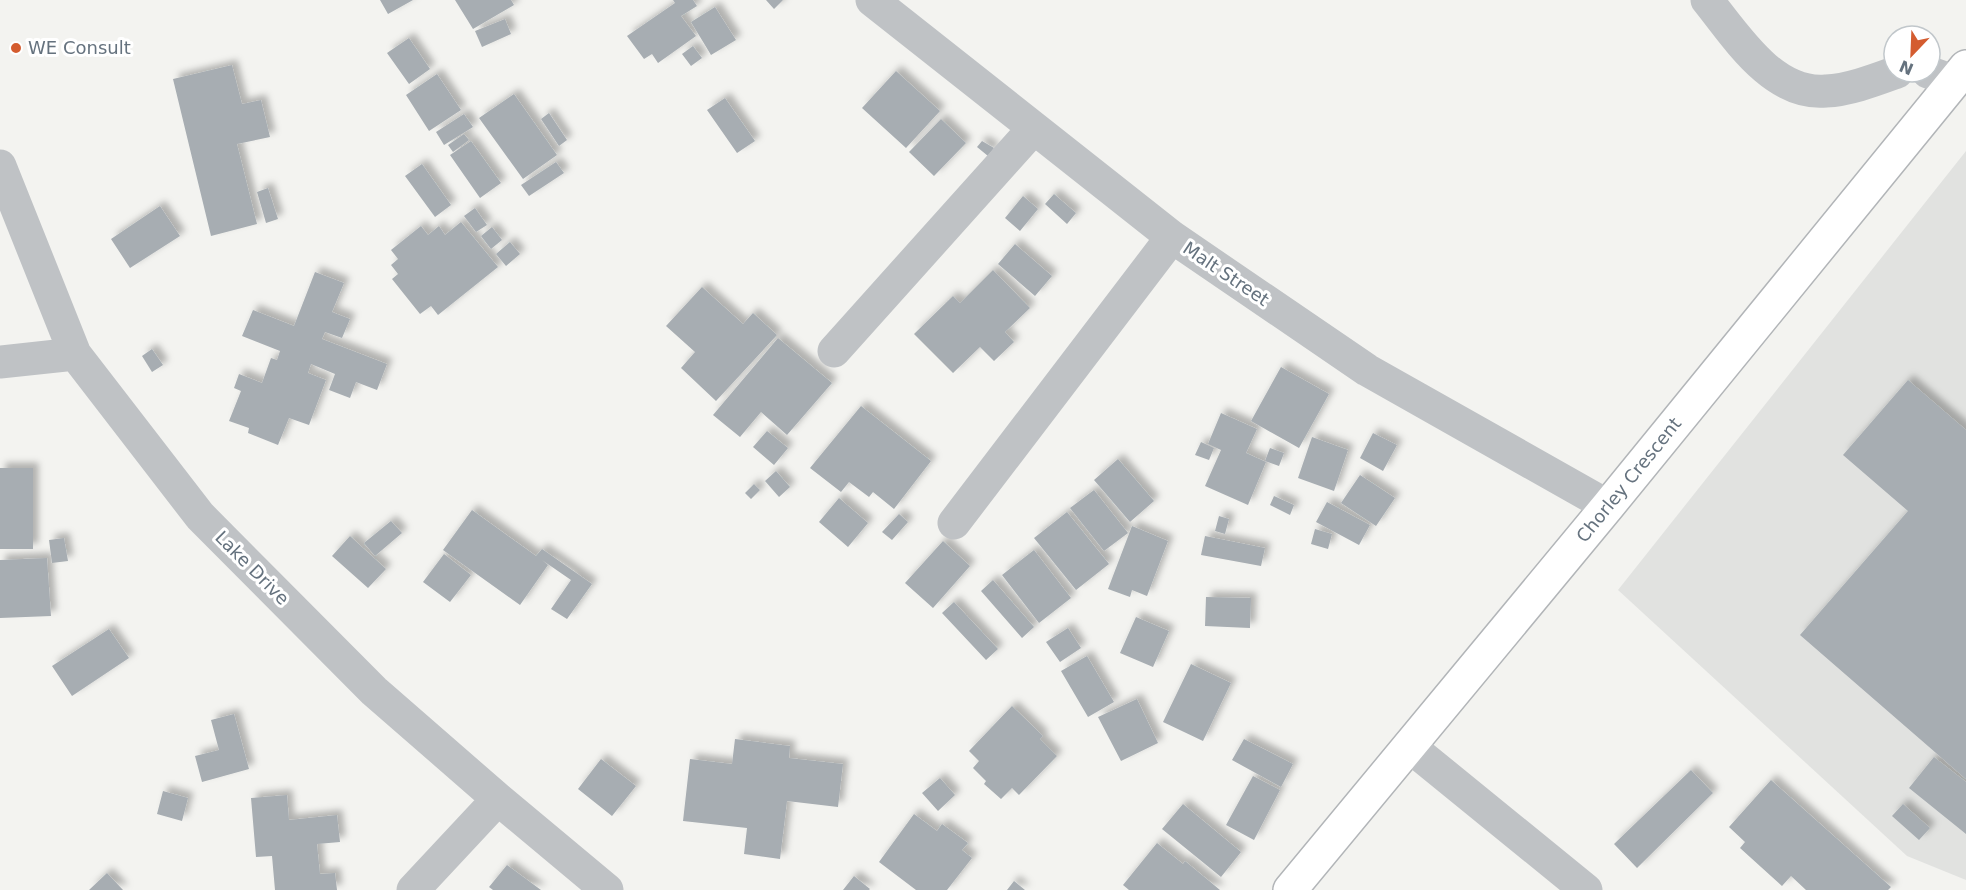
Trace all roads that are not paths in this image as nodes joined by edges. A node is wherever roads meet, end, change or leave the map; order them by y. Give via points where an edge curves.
1 (872, 0) edge
2 (1707, 0) edge
3 (1949, 73) edge
4 (1882, 76) edge
5 (1034, 128) junction
6 (0, 166) edge
7 (1172, 237) junction
8 (834, 351) dead end
9 (75, 354) junction
10 (0, 362) edge
11 (1608, 506) junction
12 (954, 523) dead end
13 (1409, 746) junction
14 (498, 799) junction
15 (413, 890) edge
16 (607, 890) edge
17 (1290, 890) edge
18 (1586, 890) edge

1 - 5 street, Malt Street
2 - 4 street via 1762,65 1797,87 1828,92
3 - 11 main road, Chorley Crescent
5 - 7 street, Malt Street
5 - 8 street
6 - 9 street, Lake Drive
7 - 11 street, Malt Street via 1367,370
7 - 12 street
9 - 10 street
9 - 14 street, Lake Drive via 200,516 374,691
11 - 13 main road, Chorley Crescent
13 - 17 main road, Chorley Crescent
13 - 18 street
14 - 15 street
14 - 16 street, Lake Drive

